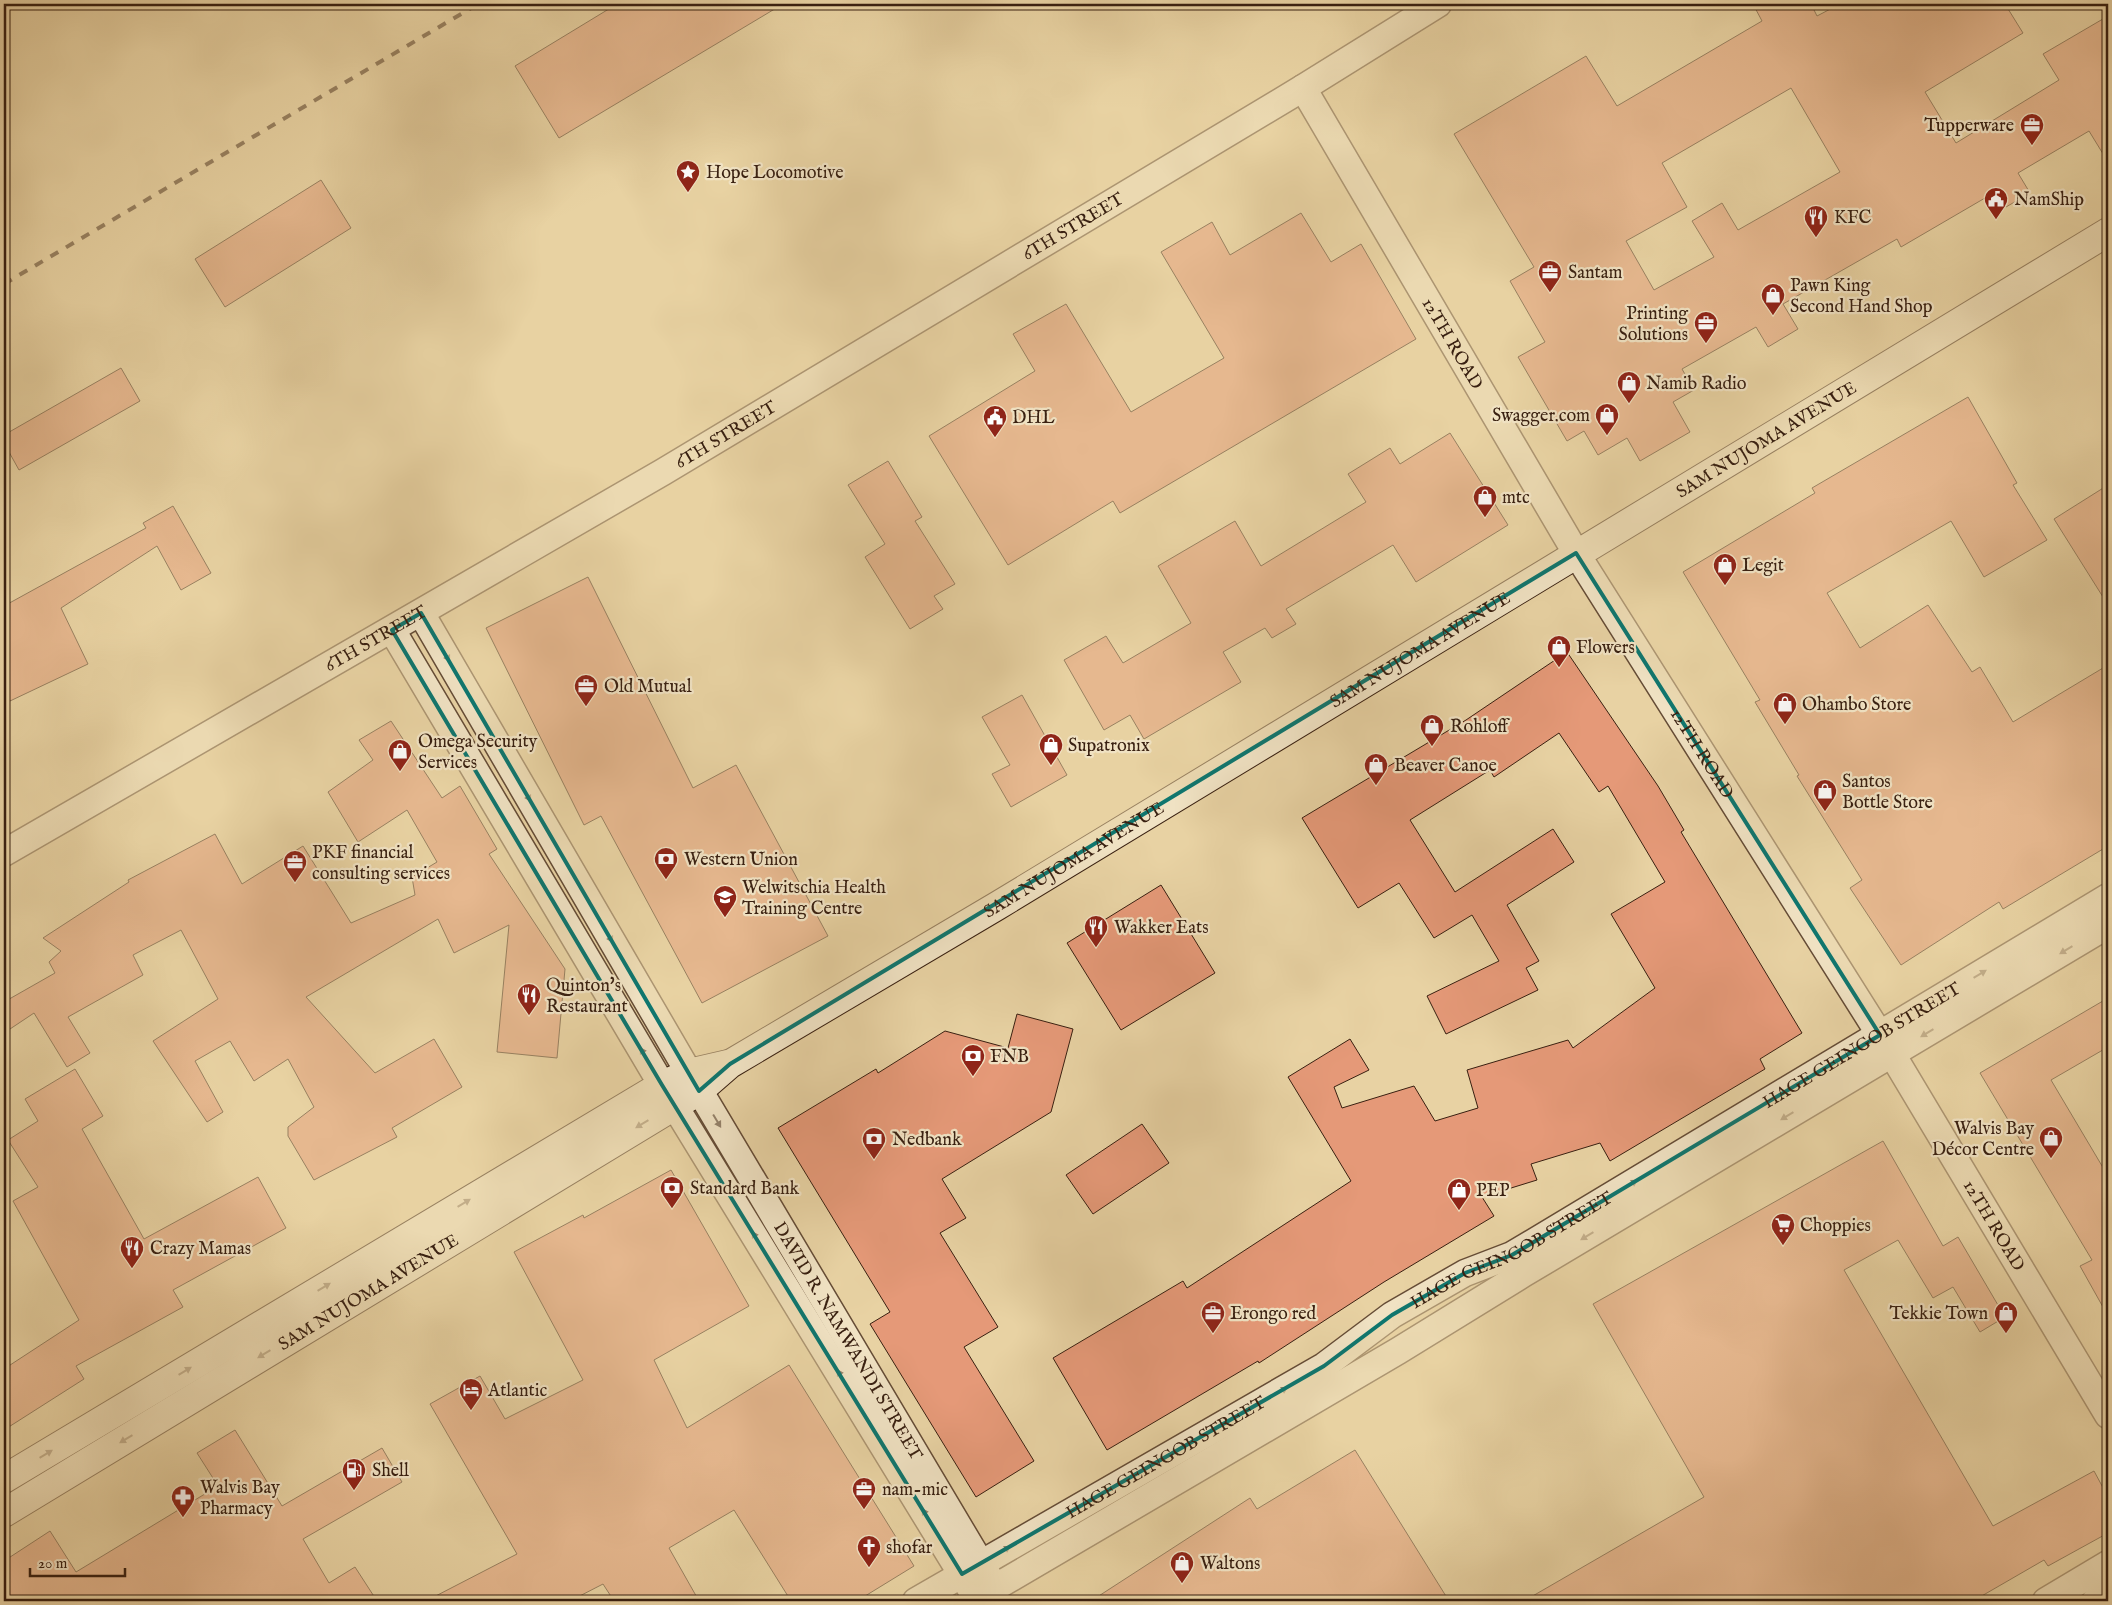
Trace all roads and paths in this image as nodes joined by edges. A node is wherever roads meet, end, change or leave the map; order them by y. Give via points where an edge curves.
1 (1438, 4) edge
2 (1303, 88) junction
3 (2108, 232) edge
4 (1576, 554) junction
5 (421, 612) junction
6 (392, 630) junction
7 (4, 853) edge
8 (2108, 897) edge
9 (2108, 926) edge
10 (1886, 1044) junction
11 (694, 1082) junction
12 (668, 1094) junction
13 (2108, 1415) edge
14 (4, 1479) edge
15 (4, 1513) edge
16 (2108, 1564) edge
17 (971, 1569) junction
18 (2108, 1593) edge
19 (985, 1598) edge
20 (916, 1601) edge
21 (2046, 1601) edge
22 (2095, 1601) edge

1 - 2 street, 6TH STREET
2 - 4 street, 12TH ROAD
2 - 5 street, 6TH STREET via 663,472
3 - 4 main road, SAM NUJOMA AVENUE
4 - 10 street, 12TH ROAD
4 - 11 main road, SAM NUJOMA AVENUE via 997,906 730,1064
5 - 6 street, 6TH STREET
5 -> 11 street, DAVID R. NAMWANDI STREET
6 - 7 street, 6TH STREET
12 -> 6 street, DAVID R. NAMWANDI STREET
10 -> 8 street, HAGE GEINGOB STREET
9 -> 10 street, HAGE GEINGOB STREET
10 - 13 street, 12TH ROAD
17 -> 10 street, HAGE GEINGOB STREET via 1324,1366 1392,1316 1465,1272 1512,1256
10 -> 19 street, HAGE GEINGOB STREET via 1398,1351
11 - 12 main road, SAM NUJOMA AVENUE
11 -> 17 street, DAVID R. NAMWANDI STREET
14 -> 12 main road, SAM NUJOMA AVENUE
12 -> 15 main road, SAM NUJOMA AVENUE
17 -> 12 street, DAVID R. NAMWANDI STREET
16 - 21 street
17 - 19 street, DAVID R. NAMWANDI STREET
17 - 20 street, HAGE GEINGOB STREET
18 - 22 street

